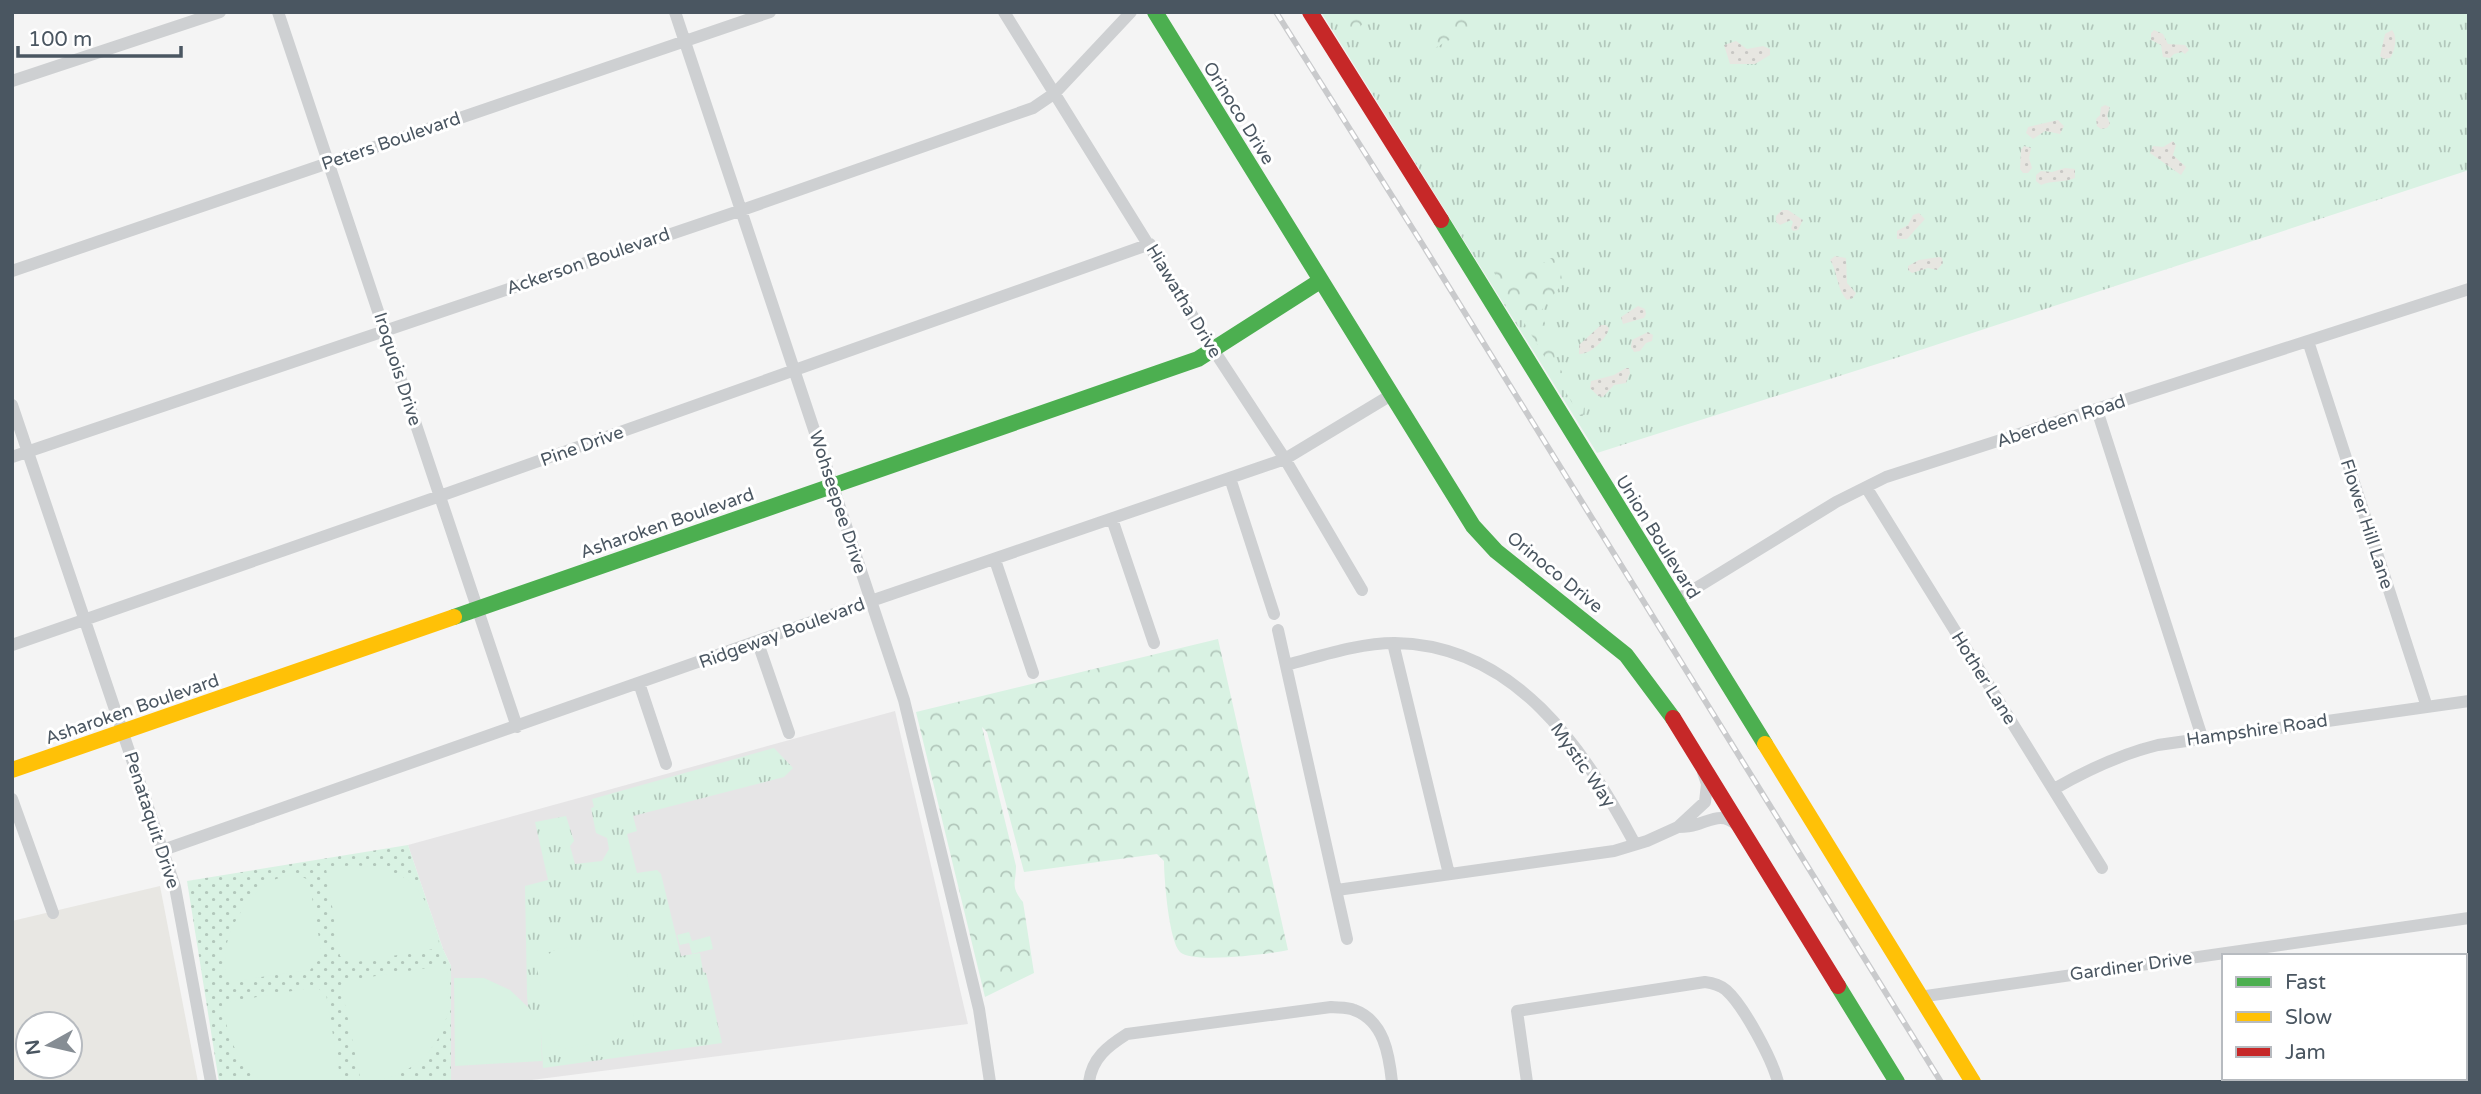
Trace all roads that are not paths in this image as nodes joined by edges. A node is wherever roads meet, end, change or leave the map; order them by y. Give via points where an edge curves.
1 (220, 12) edge
2 (278, 12) edge
3 (675, 12) edge
4 (770, 12) edge
5 (1004, 12) edge
6 (1131, 12) edge
7 (1155, 12) edge
8 (1310, 12) edge
9 (684, 41) junction
10 (12, 81) edge
11 (1055, 93) junction
12 (328, 163) junction
13 (742, 209) junction
14 (1150, 244) junction
15 (12, 271) edge
16 (1321, 281) junction
17 (2469, 289) edge
18 (385, 330) junction
19 (2308, 341) junction
20 (1213, 349) junction
21 (794, 370) junction
22 (1391, 395) junction
23 (12, 405) edge
24 (2097, 410) junction
25 (28, 452) junction
26 (12, 457) edge
27 (1285, 459) junction
28 (1230, 478) junction
29 (833, 486) junction
30 (1866, 487) junction
31 (440, 496) junction
32 (1111, 519) junction
33 (995, 560) junction
34 (1362, 590) dead end
35 (871, 601) junction
36 (1675, 601) junction
37 (478, 609) junction
38 (1274, 614) dead end
39 (85, 620) junction
40 (1278, 629) dead end
41 (758, 643) junction
42 (1154, 643) dead end
43 (1393, 643) junction
44 (12, 645) edge
45 (1286, 665) junction
46 (1033, 673) dead end
47 (639, 683) junction
48 (2469, 701) edge
49 (2427, 706) junction
50 (517, 727) junction
51 (123, 733) junction
52 (789, 733) dead end
53 (2202, 737) junction
54 (1699, 758) junction
55 (666, 764) dead end
56 (12, 770) edge
57 (2053, 789) junction
58 (12, 799) edge
59 (1678, 827) junction
60 (1744, 831) junction
61 (1636, 844) junction
62 (163, 850) junction
63 (2102, 868) dead end
64 (1449, 874) junction
65 (1337, 890) junction
66 (53, 913) dead end
67 (2469, 918) edge
68 (1347, 939) dead end
69 (1919, 997) junction
70 (211, 1082) edge
71 (990, 1082) edge
72 (1089, 1082) edge
73 (1392, 1082) edge
74 (1527, 1082) edge
75 (1778, 1082) edge
76 (1897, 1082) edge
77 (1973, 1082) edge

1 - 10 street
2 - 12 street, Iroquois Drive
3 - 9 street, Wohseepee Drive
4 - 9 street, Peters Boulevard
5 - 11 street, Hiawatha Drive
6 - 11 street, Ackerson Boulevard
7 - 16 street, Orinoco Drive
8 - 36 street, Union Boulevard
9 - 12 street, Peters Boulevard
9 - 13 street, Wohseepee Drive
11 - 13 street, Ackerson Boulevard via 1033,108 999,121
11 - 14 street, Hiawatha Drive
12 - 15 street, Peters Boulevard
12 - 18 street, Iroquois Drive
13 - 18 street, Ackerson Boulevard
13 - 21 street, Wohseepee Drive
14 - 20 street, Hiawatha Drive
14 - 21 street, Pine Drive
16 - 20 street, Asharoken Boulevard
16 - 22 street, Orinoco Drive
17 - 19 street, Aberdeen Road
18 - 25 street, Ackerson Boulevard
18 - 31 street, Iroquois Drive
19 - 24 street, Aberdeen Road
19 - 49 street, Flower Hill Lane
20 - 27 street, Hiawatha Drive
20 - 29 street, Asharoken Boulevard via 1198,359
21 - 29 street, Wohseepee Drive
21 - 31 street, Pine Drive
22 - 27 street, Ridgeway Boulevard
22 - 54 street, Orinoco Drive via 1473,526 1496,551 1626,655
23 - 25 street, Penataquit Drive
24 - 30 street, Aberdeen Road
24 - 53 street
25 - 26 street, Ackerson Boulevard
25 - 39 street, Penataquit Drive
27 - 28 street, Ridgeway Boulevard
27 - 34 street, Hiawatha Drive
28 - 32 street, Ridgeway Boulevard
28 - 38 street
29 - 35 street, Wohseepee Drive
29 - 37 street, Asharoken Boulevard
30 - 36 street, Aberdeen Road
30 - 57 street, Hother Lane
31 - 37 street, Iroquois Drive
31 - 39 street, Pine Drive
32 - 33 street, Ridgeway Boulevard
32 - 42 street
33 - 35 street, Ridgeway Boulevard
33 - 46 street
35 - 41 street, Ridgeway Boulevard
35 - 71 street, Wohseepee Drive via 904,700 979,1009
36 - 69 street, Union Boulevard
37 - 50 street, Iroquois Drive
37 - 51 street, Asharoken Boulevard
39 - 44 street, Pine Drive
39 - 51 street, Penataquit Drive
40 - 45 street
41 - 47 street, Ridgeway Boulevard
41 - 52 street
43 - 45 street, Mystic Way via 1350,648
43 - 61 street, Mystic Way via 1450,651 1488,666 1521,689 1555,722 1585,762
43 - 64 street
45 - 65 street
47 - 50 street, Ridgeway Boulevard
47 - 55 street
48 - 49 street, Hampshire Road
49 - 53 street, Hampshire Road
50 - 62 street, Ridgeway Boulevard
51 - 56 street, Asharoken Boulevard
51 - 62 street, Penataquit Drive
53 - 57 street, Hampshire Road via 2134,750
54 - 59 street via 1707,797
54 - 60 street, Orinoco Drive
57 - 63 street, Hother Lane
58 - 66 street
59 - 60 street via 1716,816 1731,819
59 - 61 street
60 - 76 street, Orinoco Drive
61 - 64 street
62 - 70 street, Penataquit Drive via 175,887
64 - 65 street
65 - 68 street
67 - 69 street, Gardiner Drive
69 - 77 street, Union Boulevard
72 - 73 street via 1097,1058 1127,1034 1331,1007 1354,1010 1382,1036
74 - 75 street via 1517,1011 1706,982 1728,992 1741,1010 1769,1055

